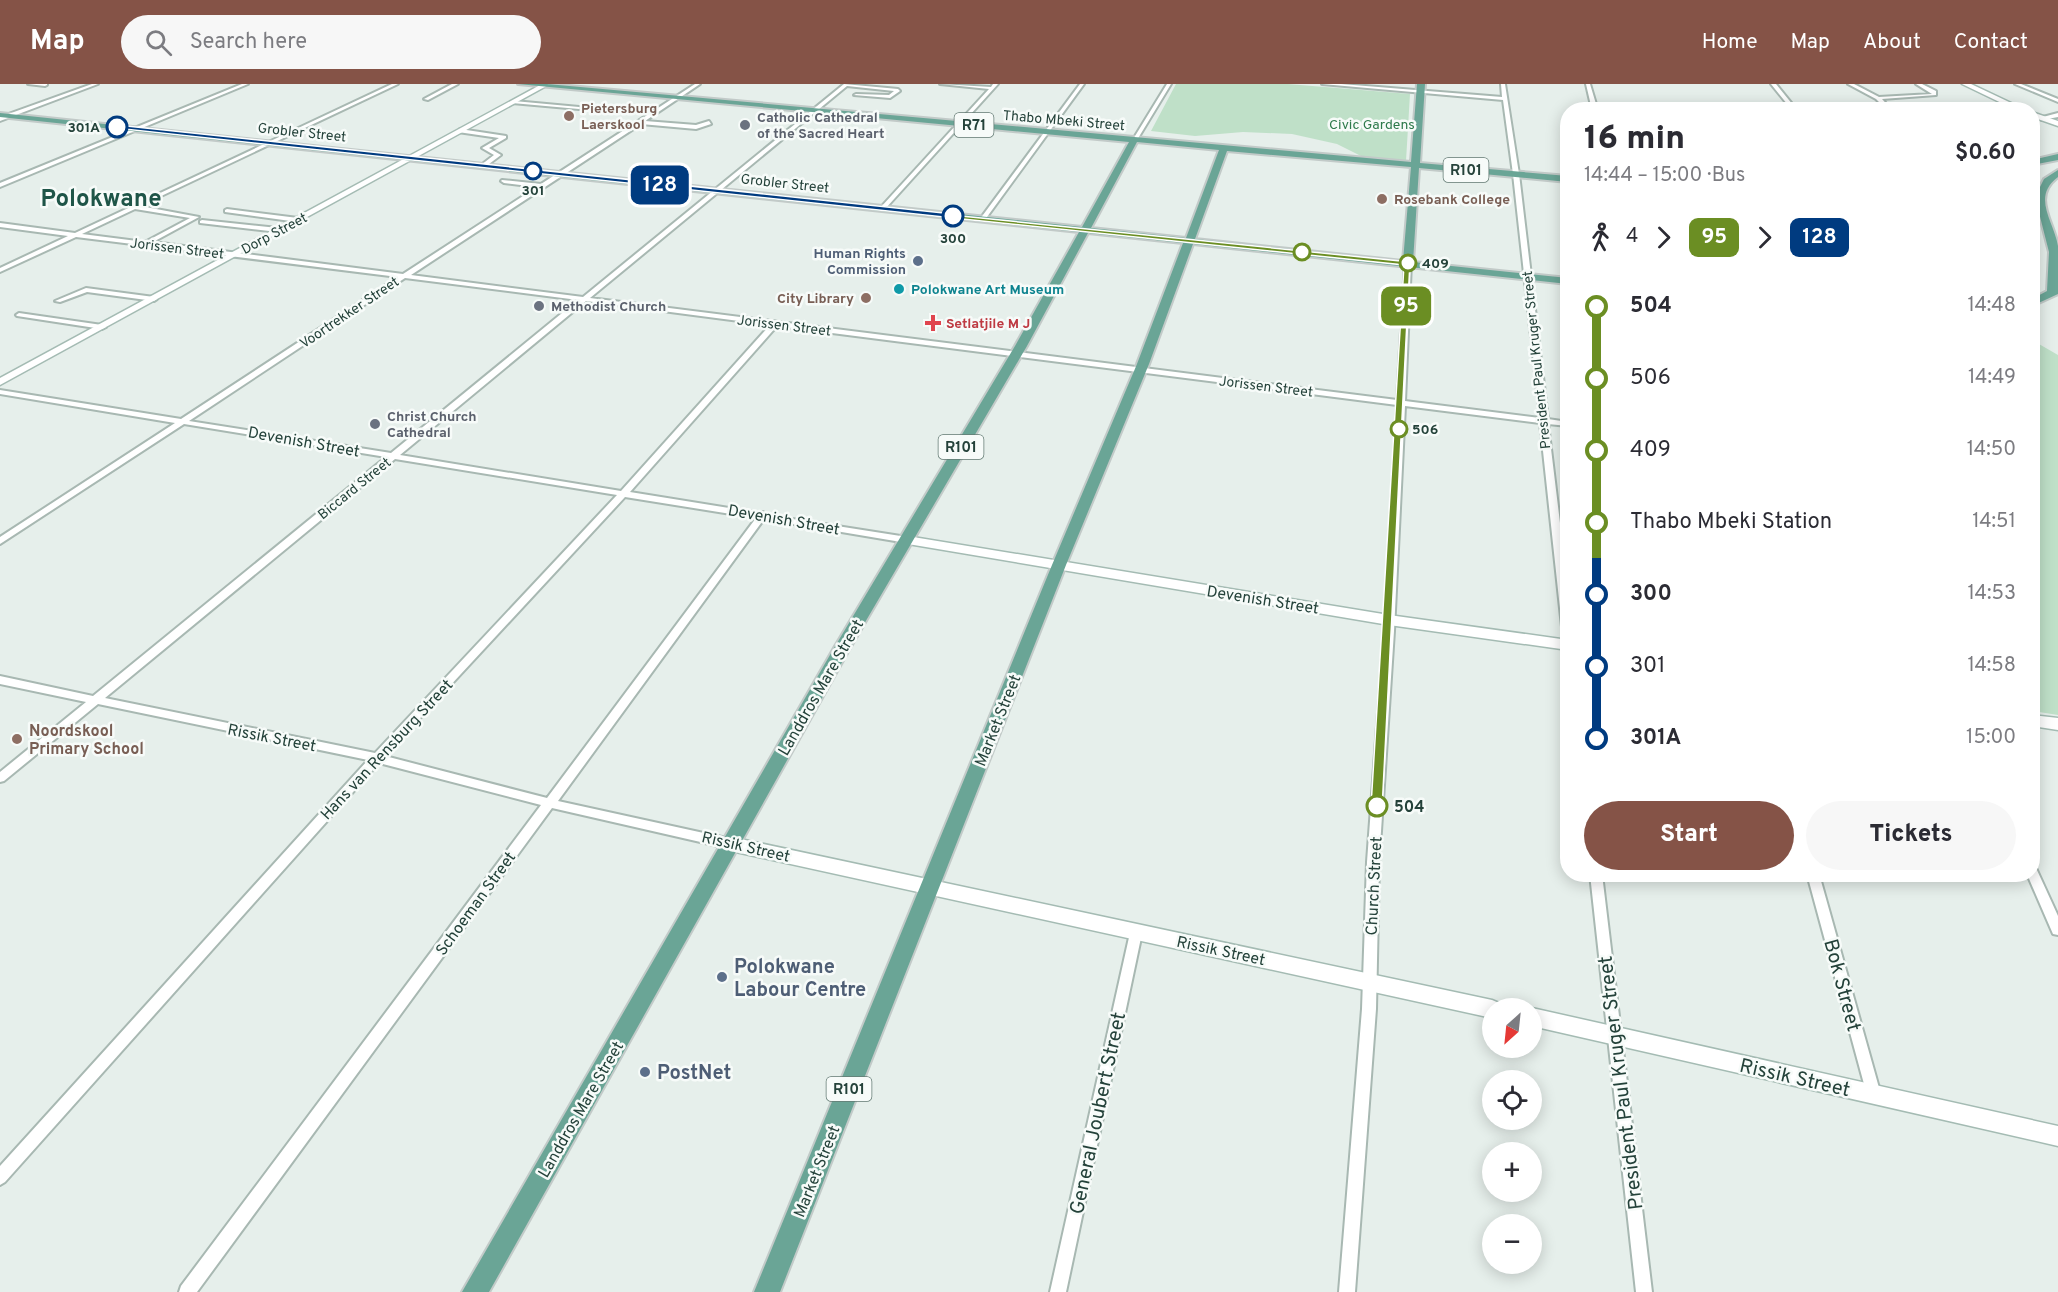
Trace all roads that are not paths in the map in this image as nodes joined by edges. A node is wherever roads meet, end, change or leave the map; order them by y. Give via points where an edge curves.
1 (30, 84) edge
2 (96, 84) edge
3 (246, 84) edge
4 (396, 84) edge
5 (456, 84) edge
6 (522, 84) edge
7 (698, 84) edge
8 (846, 84) edge
9 (942, 84) edge
10 (1082, 84) edge
11 (1169, 84) edge
12 (1324, 84) edge
13 (1334, 84) edge
14 (1588, 84) edge
15 (1773, 84) edge
16 (1850, 84) edge
17 (1918, 84) edge
18 (1965, 84) edge
19 (2018, 84) edge
20 (45, 85) edge
21 (545, 85) edge
22 (994, 86) edge
23 (1504, 86) edge
24 (1421, 88) edge
25 (856, 95) dead end
26 (1878, 98) junction
27 (426, 99) dead end
28 (676, 99) junction
29 (1506, 99) junction
30 (2058, 101) edge
31 (514, 102) junction
32 (1593, 102) edge
33 (1788, 102) edge
34 (1882, 102) edge
35 (2005, 102) edge
36 (579, 108) dead end
37 (815, 112) junction
38 (2058, 115) edge
39 (3, 116) edge
40 (2040, 117) edge
41 (2040, 117) edge
42 (639, 122) junction
43 (709, 123) dead end
44 (960, 124) junction
45 (2058, 125) edge
46 (136, 129) junction
47 (460, 131) junction
48 (1044, 132) junction
49 (1134, 140) junction
50 (270, 144) junction
51 (1224, 148) junction
52 (2058, 157) edge
53 (411, 158) junction
54 (2040, 161) edge
55 (483, 166) junction
56 (1416, 166) junction
57 (2040, 171) edge
58 (558, 174) junction
59 (1516, 174) junction
60 (2057, 174) edge
61 (1560, 178) edge
62 (504, 181) dead end
63 (0, 185) edge
64 (541, 186) junction
65 (716, 190) junction
66 (2040, 191) edge
67 (2040, 203) edge
68 (133, 207) junction
69 (883, 208) junction
70 (227, 211) dead end
71 (284, 218) junction
72 (298, 220) junction
73 (982, 220) junction
74 (202, 222) dead end
75 (0, 225) edge
76 (263, 229) junction
77 (1084, 229) junction
78 (278, 230) junction
79 (75, 235) junction
80 (1190, 240) junction
81 (144, 244) junction
82 (2056, 252) edge
83 (232, 255) junction
84 (1408, 263) junction
85 (0, 270) edge
86 (402, 276) junction
87 (1527, 276) junction
88 (1560, 280) edge
89 (2046, 296) edge
90 (154, 298) junction
91 (58, 301) dead end
92 (580, 301) junction
93 (19, 315) dead end
94 (776, 323) junction
95 (102, 327) junction
96 (1015, 354) junction
97 (1140, 370) junction
98 (0, 382) edge
99 (0, 392) edge
100 (1401, 404) junction
101 (184, 420) junction
102 (1542, 421) junction
103 (1560, 423) edge
104 (394, 456) junction
105 (625, 492) junction
106 (763, 515) junction
107 (907, 540) junction
108 (0, 541) edge
109 (1059, 565) junction
110 (1560, 570) edge
111 (1389, 620) junction
112 (1560, 644) edge
113 (0, 680) edge
114 (95, 701) junction
115 (2040, 721) edge
116 (2058, 724) edge
117 (377, 758) junction
118 (0, 778) edge
119 (549, 803) junction
120 (731, 844) junction
121 (1597, 882) edge
122 (1815, 882) edge
123 (2036, 882) edge
124 (930, 886) junction
125 (2058, 930) edge
126 (1136, 933) junction
127 (1369, 982) junction
128 (1482, 1007) edge
129 (1542, 1019) edge
130 (1615, 1036) junction
131 (1874, 1095) junction
132 (2058, 1136) edge
133 (0, 1177) edge
134 (188, 1292) edge
135 (475, 1292) edge
136 (767, 1292) edge
137 (1058, 1292) edge
138 (1347, 1292) edge
139 (1644, 1292) edge

1 - 20 street
2 - 39 street
3 - 46 street
4 - 50 street
5 - 27 street
6 - 21 main road, Thabo Mbeki Street / R71
7 - 28 street, Voortrekker Street
8 - 25 street via 898,90 890,97
8 - 37 street, Biccard Street
9 - 22 street
10 - 48 street
11 - 49 street, Landdros Mare Street
12 - 13 street
13 - 24 street
14 - 32 street
15 - 33 street
16 - 26 street
17 - 26 street via 1935,94
18 - 35 main road
19 - 30 street
21 - 28 main road, Thabo Mbeki Street / R71
21 - 31 main road, Dorp Street
22 - 44 street
23 - 29 street, President Paul Kruger Street
24 - 29 street
24 - 56 main road, Church Street
26 - 34 street
28 - 37 main road, Thabo Mbeki Street / R71
28 - 42 street, Voortrekker Street
29 - 59 street, President Paul Kruger Street
31 - 36 street
31 - 47 main road, Dorp Street
37 - 44 main road, Thabo Mbeki Street / R71
37 - 65 street, Biccard Street
38 - 40 street
39 - 46 main road, Grobler Street
41 - 45 main road
42 - 43 street via 696,128
42 - 58 street, Voortrekker Street
44 - 48 main road, Thabo Mbeki Street / R71
44 - 69 street
46 - 50 main road, Grobler Street
46 - 63 street
47 - 53 main road, Dorp Street
47 - 55 street via 504,137 484,149 498,155
48 - 49 main road, Thabo Mbeki Street / R71
48 - 73 street
49 - 51 main road, Thabo Mbeki Street / R101
49 - 77 main road, Landdros Mare Street / R101
50 - 53 main road, Grobler Street
50 - 68 street
51 - 56 main road, Thabo Mbeki Street / R101
51 - 80 main road, Market Street / R101
52 - 54 main road
53 - 55 main road, Grobler Street
53 - 72 main road, Dorp Street
55 - 58 main road, Grobler Street
56 - 59 main road, Thabo Mbeki Street / R101
56 - 84 main road, Church Street
57 - 60 main road
58 - 64 street, Voortrekker Street
58 - 65 main road, Grobler Street
59 - 61 main road, Thabo Mbeki Street / R101
59 - 87 street, President Paul Kruger Street
60 - 66 main road
62 - 64 street
64 - 86 street, Voortrekker Street
65 - 69 main road, Grobler Street
65 - 92 street, Biccard Street
67 - 82 main road
68 - 79 street
68 - 81 street via 196,217
69 - 73 main road, Grobler Street
70 - 71 street
71 - 72 street
71 - 76 street
72 - 78 main road, Dorp Street
73 - 77 main road, Grobler Street
74 - 76 street
75 - 79 street, Jorissen Street
76 - 78 street
77 - 80 main road, Grobler Street
77 - 96 main road, Landdros Mare Street / R101
78 - 83 main road, Dorp Street
79 - 81 street, Jorissen Street
79 - 85 street
80 - 84 main road, Grobler Street
80 - 97 main road, Market Street / R101
81 - 83 street, Jorissen Street
82 - 89 main road
83 - 86 street, Jorissen Street
83 - 90 main road, Dorp Street
84 - 87 main road, Grobler Street
84 - 100 street, Church Street
86 - 92 street, Jorissen Street
86 - 101 street, Voortrekker Street
87 - 88 main road, Grobler Street
87 - 102 street, President Paul Kruger Street
90 - 91 street via 92,290
90 - 95 main road, Dorp Street
92 - 94 street, Jorissen Street
92 - 104 street, Biccard Street
93 - 95 street
94 - 96 street, Jorissen Street
94 - 105 street, Hans van Rensburg Street
95 - 98 main road, Dorp Street
96 - 97 street, Jorissen Street
96 - 107 main road, Landdros Mare Street / R101
97 - 100 street, Jorissen Street
97 - 109 main road, Market Street / R101
99 - 101 street, Devenish Street
100 - 102 street, Jorissen Street
100 - 111 street, Church Street
101 - 104 street, Devenish Street
101 - 108 street, Voortrekker Street
102 - 103 street, Jorissen Street
102 - 110 street, President Paul Kruger Street
104 - 105 street, Devenish Street
104 - 114 street, Biccard Street
105 - 106 street, Devenish Street
105 - 117 street, Hans van Rensburg Street
106 - 107 street, Devenish Street
106 - 119 street, Schoeman Street
107 - 109 main road, Devenish Street
107 - 120 main road, Landdros Mare Street / R101
109 - 111 main road, Devenish Street
109 - 124 main road, Market Street / R101
111 - 112 main road, Devenish Street
111 - 127 street, Church Street
113 - 114 street, Rissik Street
114 - 117 street, Rissik Street
114 - 118 street, Biccard Street
115 - 116 main road
117 - 119 street, Rissik Street
117 - 133 street, Hans van Rensburg Street
119 - 120 street, Rissik Street
119 - 134 street, Schoeman Street
120 - 124 main road, Rissik Street
120 - 135 main road, Landdros Mare Street / R101
121 - 130 street, President Paul Kruger Street
122 - 131 street, Bok Street
123 - 125 street
124 - 126 main road, Rissik Street
124 - 136 main road, Market Street / R101
126 - 127 main road, Rissik Street
126 - 137 street, General Joubert Street
127 - 128 main road, Rissik Street
127 - 138 street, Church Street
129 - 130 main road, Rissik Street
130 - 131 main road, Rissik Street
130 - 139 street, President Paul Kruger Street
131 - 132 main road, Rissik Street

